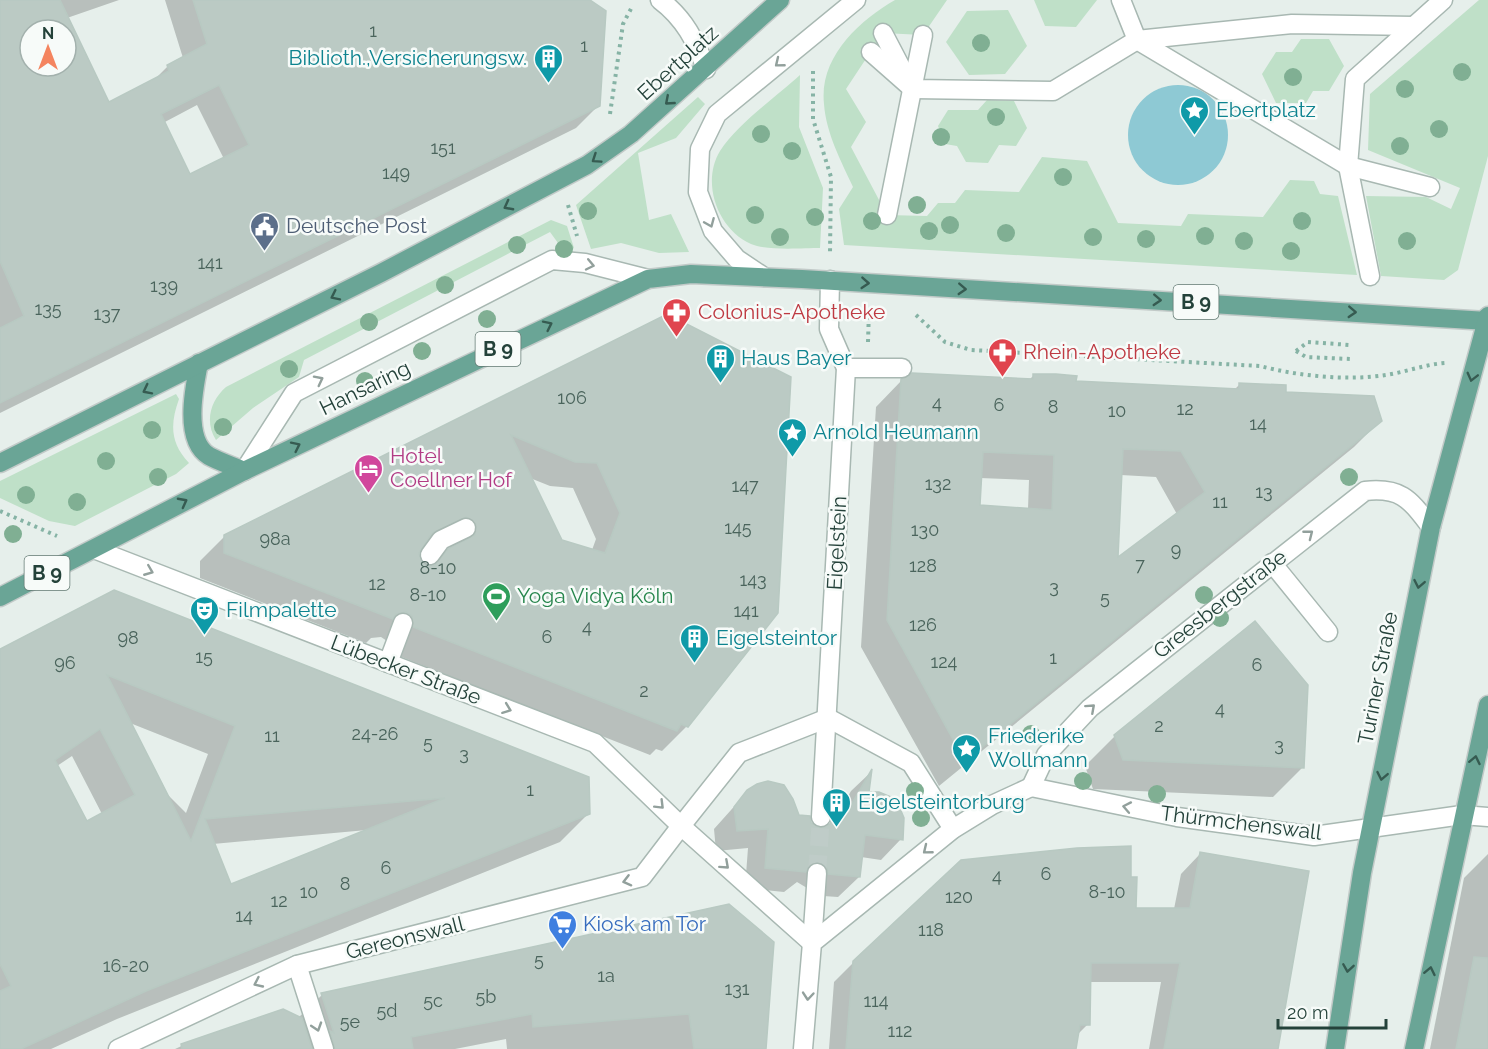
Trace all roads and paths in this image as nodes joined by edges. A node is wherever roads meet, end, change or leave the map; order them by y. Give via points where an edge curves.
1 (636, 0) edge
2 (660, 0) edge
3 (780, 0) edge
4 (856, 0) edge
5 (1121, 0) edge
6 (1443, 0) edge
7 (824, 26) junction
8 (1414, 26) junction
9 (883, 33) dead end
10 (923, 35) dead end
11 (1137, 40) junction
12 (871, 52) dead end
13 (706, 69) junction
14 (913, 89) junction
15 (604, 153) junction
16 (1348, 166) junction
17 (1430, 187) dead end
18 (887, 215) dead end
19 (1370, 276) dead end
20 (764, 277) junction
21 (648, 279) junction
22 (830, 280) junction
23 (909, 309) dead end
24 (869, 310) dead end
25 (1488, 319) edge
26 (1350, 345) dead end
27 (1350, 359) dead end
28 (867, 361) junction
29 (199, 363) junction
30 (1474, 366) junction
31 (846, 368) junction
32 (902, 368) dead end
33 (0, 463) edge
34 (244, 471) junction
35 (1, 513) edge
36 (1431, 527) junction
37 (466, 528) dead end
38 (43, 531) dead end
39 (94, 549) junction
40 (429, 555) dead end
41 (1272, 563) junction
42 (0, 597) edge
43 (404, 623) dead end
44 (1328, 632) dead end
45 (388, 663) junction
46 (1488, 705) edge
47 (828, 718) junction
48 (1031, 787) junction
49 (1462, 815) junction
50 (821, 817) tunnel mouth
51 (1488, 817) edge
52 (681, 826) junction
53 (953, 829) junction
54 (1371, 829) junction
55 (817, 873) tunnel mouth
56 (812, 943) junction
57 (297, 965) junction
58 (118, 1049) edge
59 (324, 1049) edge
60 (803, 1049) edge
61 (1335, 1049) edge
62 (1414, 1049) edge

1 - 15 path via 623,24
2 - 13 street via 694,38
3 - 13 main road, Ebertplatz
4 - 7 street
5 - 11 street
6 - 8 street
7 -> 20 street via 717,114 700,149 698,192 713,231 736,259
7 - 22 path via 813,57 812,91 813,119 831,177
8 - 11 street via 1292,24
8 - 16 street via 1355,79
9 - 14 street
10 - 14 street
11 - 14 street via 1053,91
11 - 16 street
12 - 14 street
13 -> 15 main road, Ebertplatz
14 - 18 street
15 -> 29 main road via 381,273
16 - 17 street
16 - 19 street
20 - 21 main road, Hansaring / B 9 via 691,274
20 - 22 main road, B 9
34 -> 21 main road, Hansaring / B 9
34 -> 21 street via 294,393 552,260 585,263
22 -> 25 main road, B 9
22 - 31 street, Eigelstein via 829,329
23 - 30 path via 945,342 971,350 1260,366 1282,372 1347,376 1384,375 1434,364
24 - 28 path
25 - 30 main road, Turiner Straße
26 - 27 path via 1308,342 1296,351 1306,357
28 - 31 street
28 - 32 street
29 -> 33 main road
29 - 34 main road via 192,427 207,455
30 -> 36 main road, Turiner Straße
31 - 47 street, Eigelstein
39 -> 34 main road, Hansaring / B 9
35 - 38 path
41 -> 36 street, Greesbergstraße via 1365,491 1387,488 1409,499
36 -> 54 main road, Turiner Straße
37 - 40 street via 441,540
39 - 42 main road, Hansaring / B 9
39 -> 45 street, Lübecker Straße
41 - 44 street
48 -> 41 street, Greesbergstraße via 1046,755 1090,708
43 - 45 street
45 -> 52 street, Lübecker Straße via 595,743
49 -> 46 main road
47 - 50 street, Eigelstein
47 - 52 street via 739,753
47 - 53 street via 911,763
48 - 53 street
54 -> 48 street, Thürmchenswall via 1314,836 1177,817
49 - 51 street, Thürmchenswall
49 - 54 street, Thürmchenswall
62 -> 49 main road
52 -> 56 street
52 -> 57 street, Gereonswall via 642,877
53 -> 56 street
54 -> 61 main road, Turiner Straße
55 - 56 street
56 -> 60 street
57 -> 58 street, Gereonswall
57 -> 59 street

